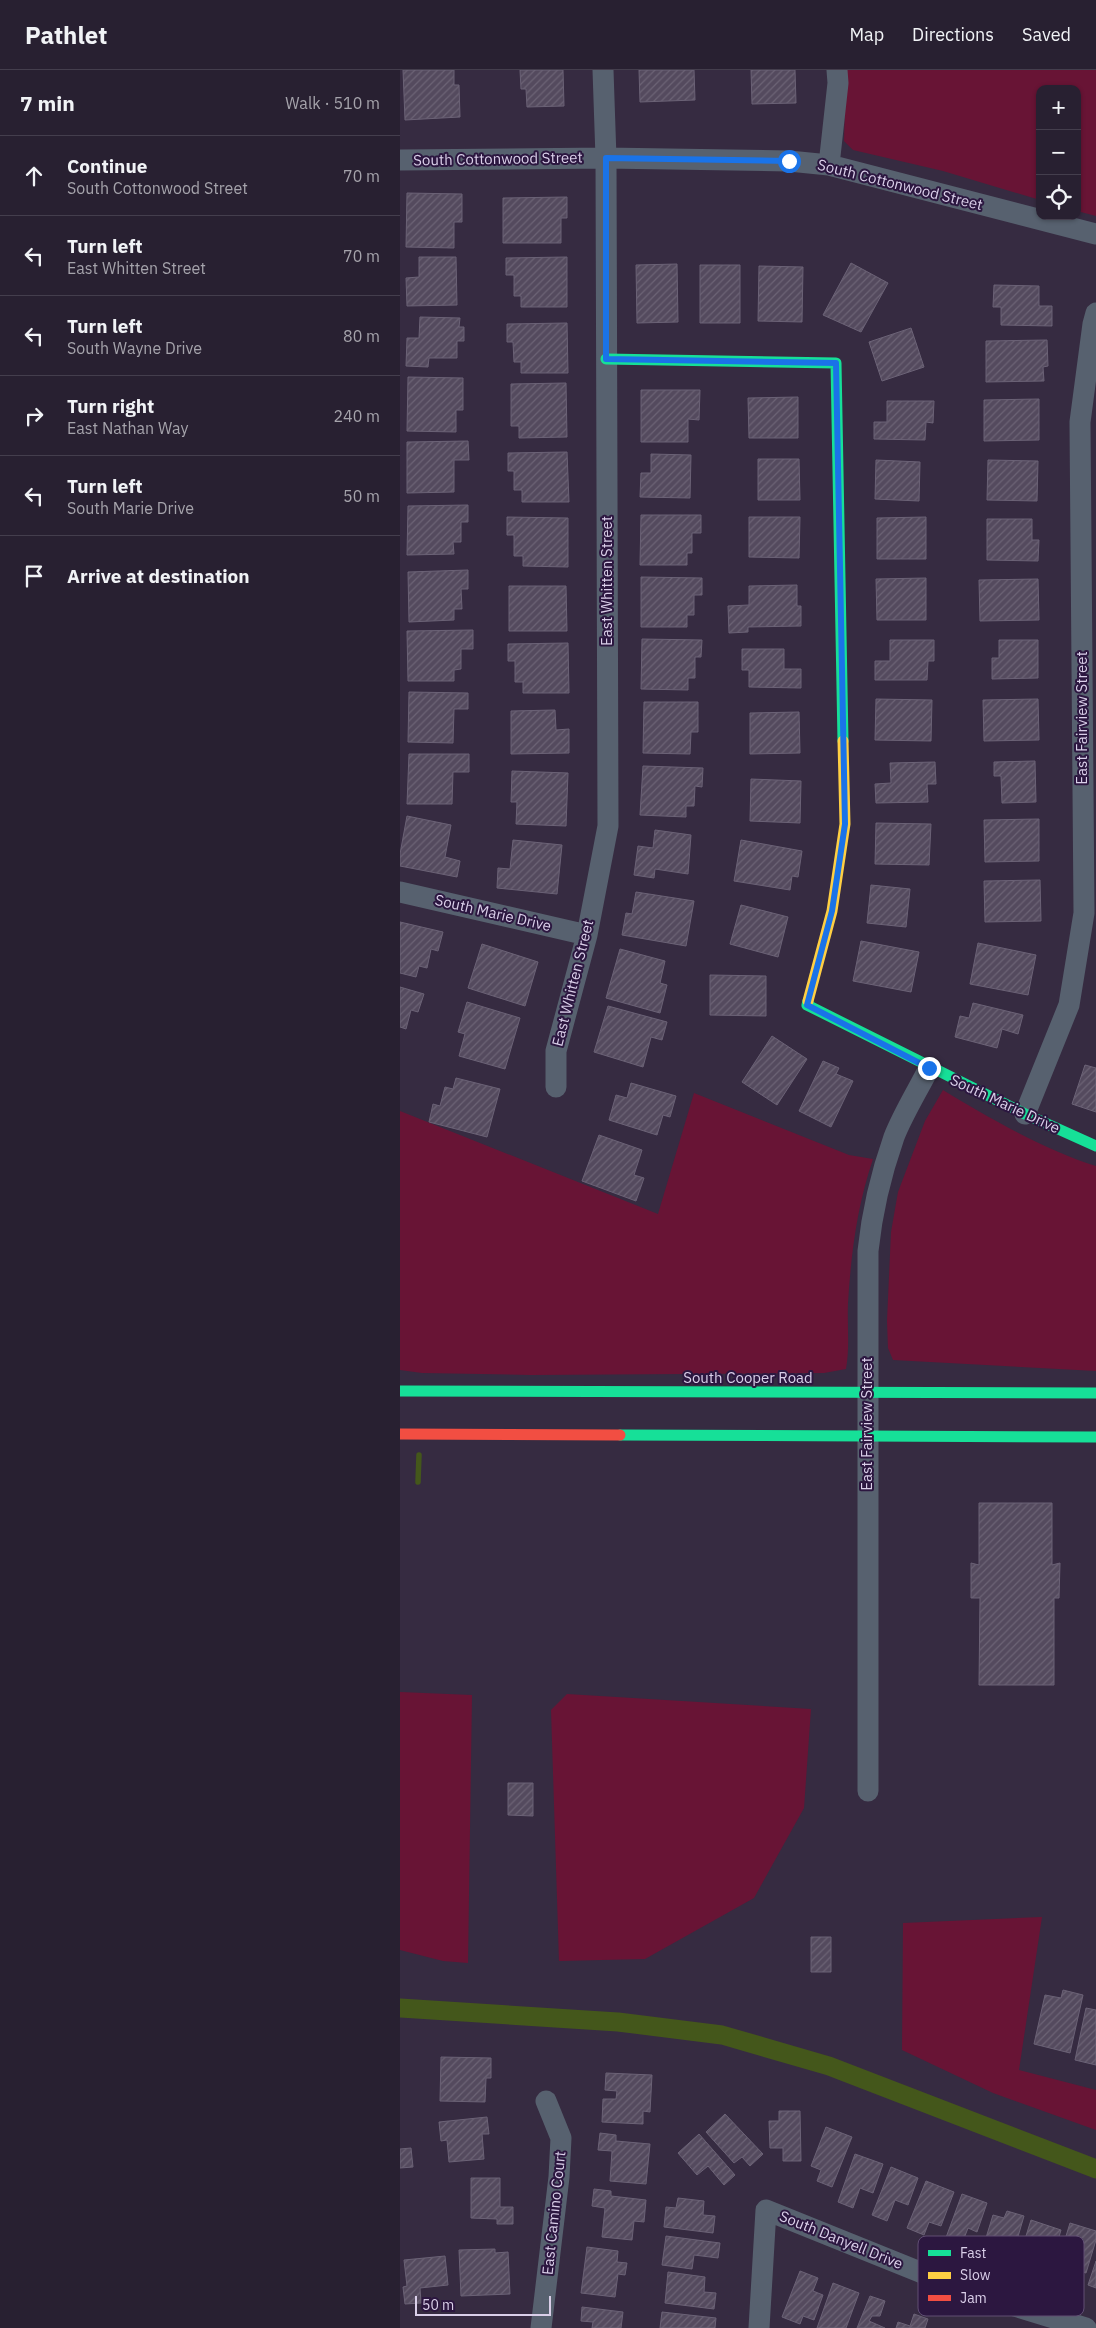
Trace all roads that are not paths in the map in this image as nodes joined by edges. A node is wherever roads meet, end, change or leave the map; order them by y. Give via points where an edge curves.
1 (603, 70) edge
2 (837, 70) edge
3 (606, 158) junction
4 (400, 160) edge
5 (829, 165) junction
6 (1096, 234) edge
7 (1096, 313) edge
8 (606, 359) junction
9 (1088, 422) edge
10 (400, 892) edge
11 (587, 935) junction
12 (929, 1068) junction
13 (556, 1087) dead end
14 (1024, 1114) junction
15 (1096, 1146) edge
16 (400, 1391) edge
17 (1096, 1393) edge
18 (867, 1394) junction
19 (400, 1434) edge
20 (867, 1436) junction
21 (1096, 1437) edge
22 (868, 1791) dead end
23 (546, 2101) dead end
24 (918, 2271) edge
25 (1047, 2316) edge
26 (541, 2328) edge
27 (759, 2328) edge
28 (1086, 2328) edge

1 - 3 street, East Whitten Street
2 - 5 street
3 - 4 street, South Cottonwood Street
3 - 5 street, South Cottonwood Street via 789,161
3 - 8 street, East Whitten Street
5 - 6 street, South Cottonwood Street
7 - 9 street, East Fairview Street
8 - 11 street, East Whitten Street via 608,826
8 - 12 main road, South Marie Drive via 836,363 845,824 832,911 807,1005
9 - 14 street, East Fairview Street via 1084,913 1069,1005
10 - 11 street, South Marie Drive
11 - 13 street, East Whitten Street via 556,1051
12 - 14 main road, South Marie Drive
12 - 18 street, East Fairview Street via 895,1136 870,1224
14 - 15 main road, South Marie Drive
16 - 18 main road, South Cooper Road
17 - 18 main road, South Cooper Road
18 - 20 street, East Fairview Street
19 - 20 main road
20 - 21 main road
20 - 22 street, East Fairview Street
23 - 26 street, East Camino Court via 562,2138
24 - 27 street, South Danyell Drive via 766,2210
25 - 28 street, South Danyell Drive

